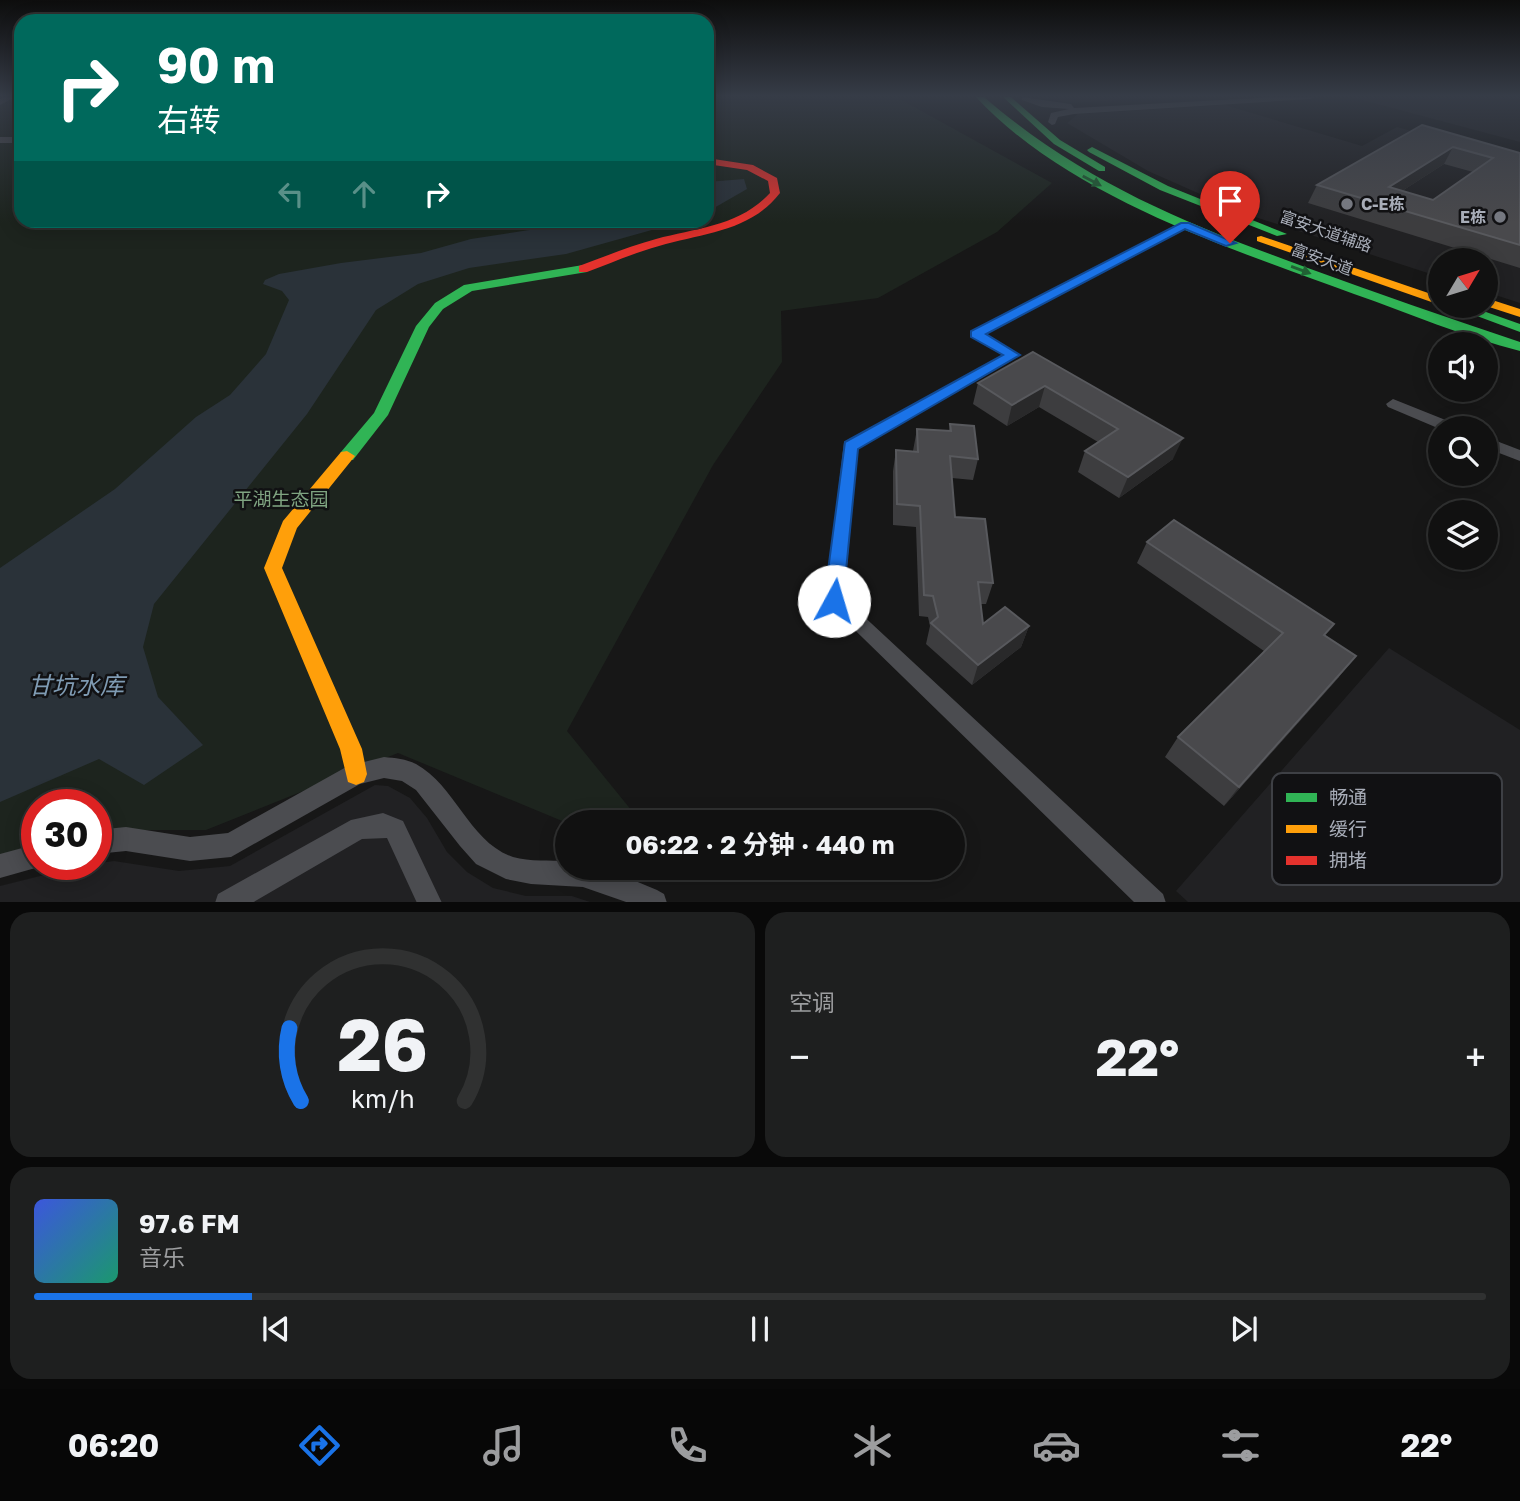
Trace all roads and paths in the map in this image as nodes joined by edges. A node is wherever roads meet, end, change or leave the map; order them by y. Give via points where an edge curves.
1 (1025, 139) edge
2 (1059, 139) edge
3 (1078, 139) edge
4 (714, 161) edge
5 (1185, 225) junction
6 (1428, 283) edge
7 (1428, 297) edge
8 (1498, 308) edge
9 (1520, 316) edge
10 (1491, 318) edge
11 (1520, 328) edge
12 (1520, 348) edge
13 (1393, 404) dead end
14 (1428, 419) edge
15 (1498, 447) edge
16 (1520, 456) edge
17 (356, 774) junction
18 (112, 840) edge
19 (21, 860) edge
20 (0, 866) edge
21 (616, 893) edge
22 (226, 902) edge
23 (430, 902) edge
24 (655, 902) edge
25 (1154, 902) edge

1 -> 5 main road, 富安大道 via 1124,198
2 - 7 main road, 富安大道 via 1072,151 1164,200
3 - 6 main road, 富安大道辅路 via 1188,198
4 - 17 main road via 759,168 773,180 775,193 739,223 657,243 581,270 468,288 439,306 423,326 381,415 289,525 274,568 351,749
5 -> 12 main road, 富安大道
5 - 25 street via 976,334 1013,355 850,446 834,601
8 - 9 main road
10 - 11 main road
13 - 14 street
15 - 16 street
17 - 18 street via 231,845 190,849
17 - 21 street via 378,765 400,768 426,782 465,836 505,867 533,873 579,873
19 - 20 street
21 - 24 street
22 - 23 street via 359,828 383,825 395,829

